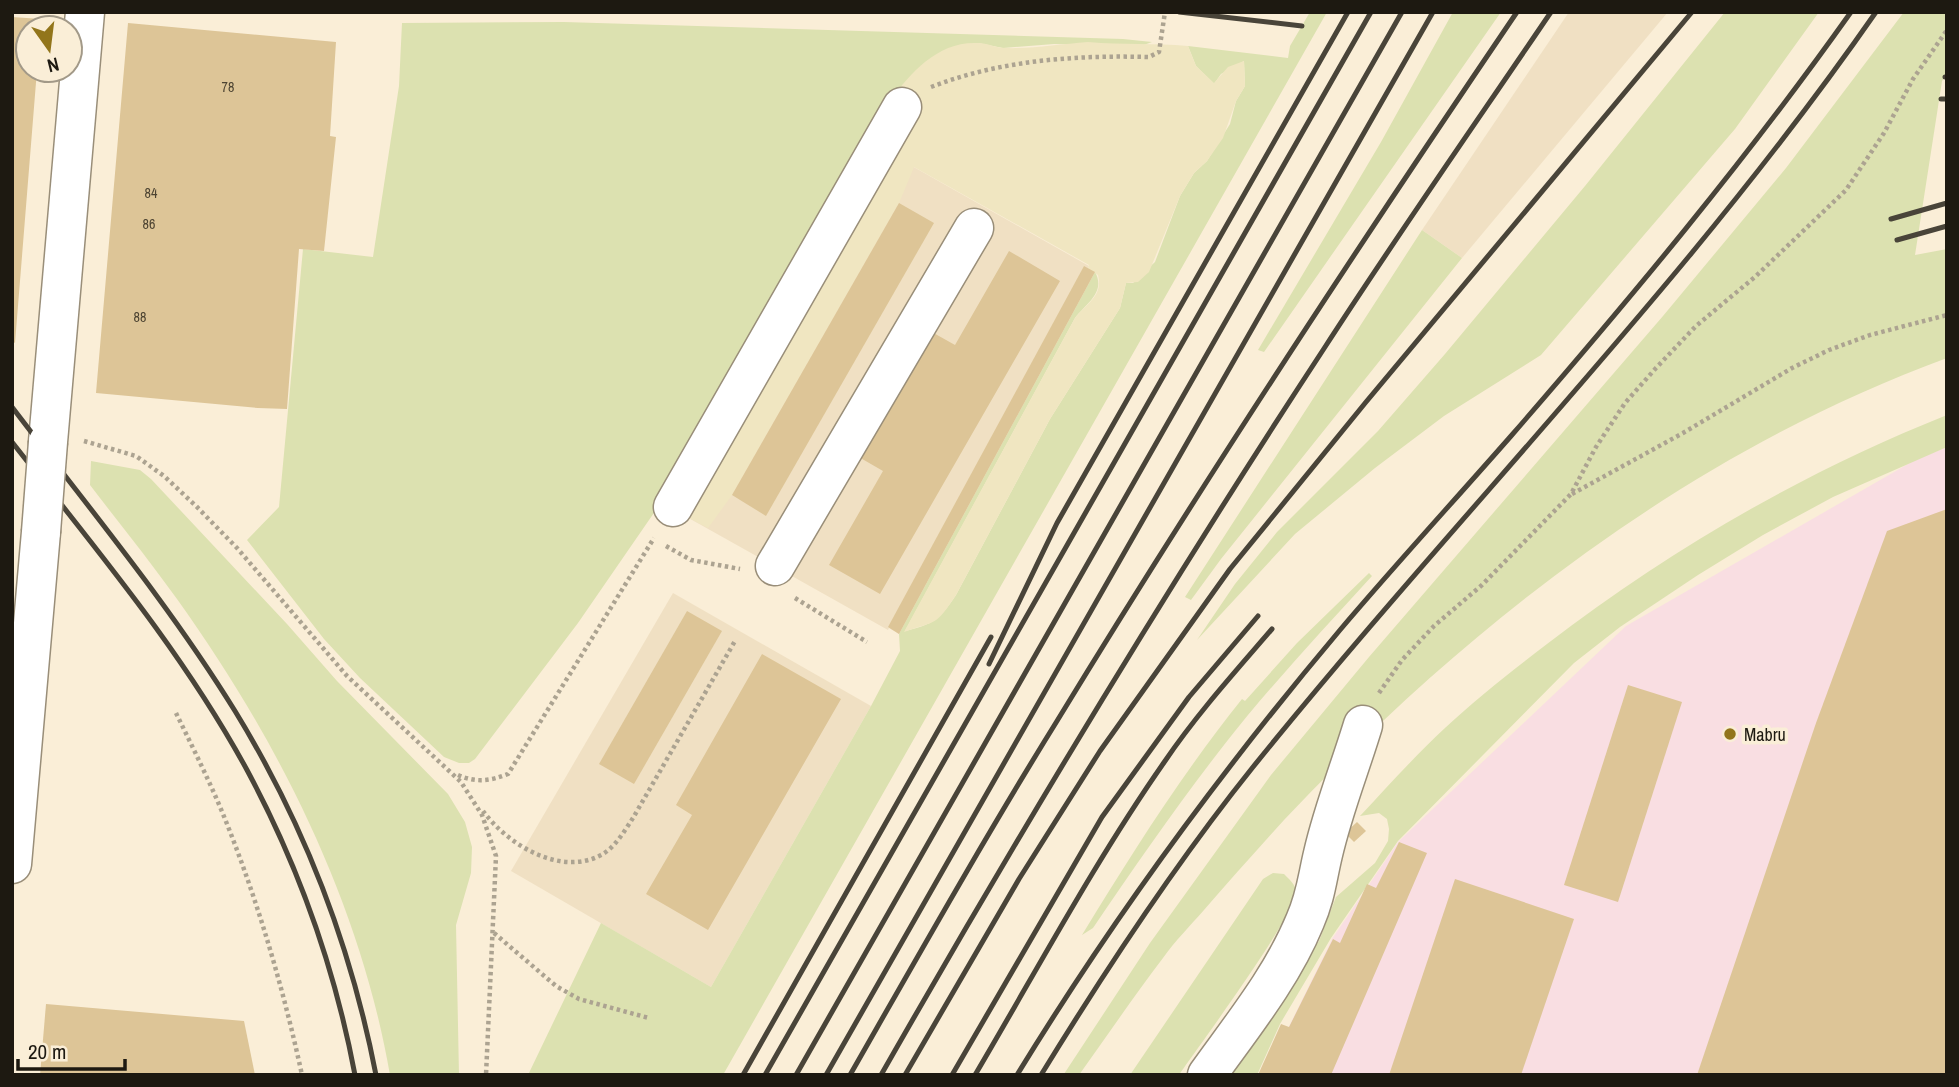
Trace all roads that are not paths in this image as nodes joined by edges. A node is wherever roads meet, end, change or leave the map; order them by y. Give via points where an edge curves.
1 (78, 84) edge
2 (902, 107) road end
3 (974, 228) dead end
4 (673, 507) road end
5 (771, 573) road end
6 (1363, 725) road end
7 (18, 732) edge
8 (12, 864) edge
9 (1207, 1075) edge

1 - 7 street, bridge via 41,532
2 - 4 street
3 - 5 street
6 - 9 street via 1305,921 1262,998
7 - 8 street

